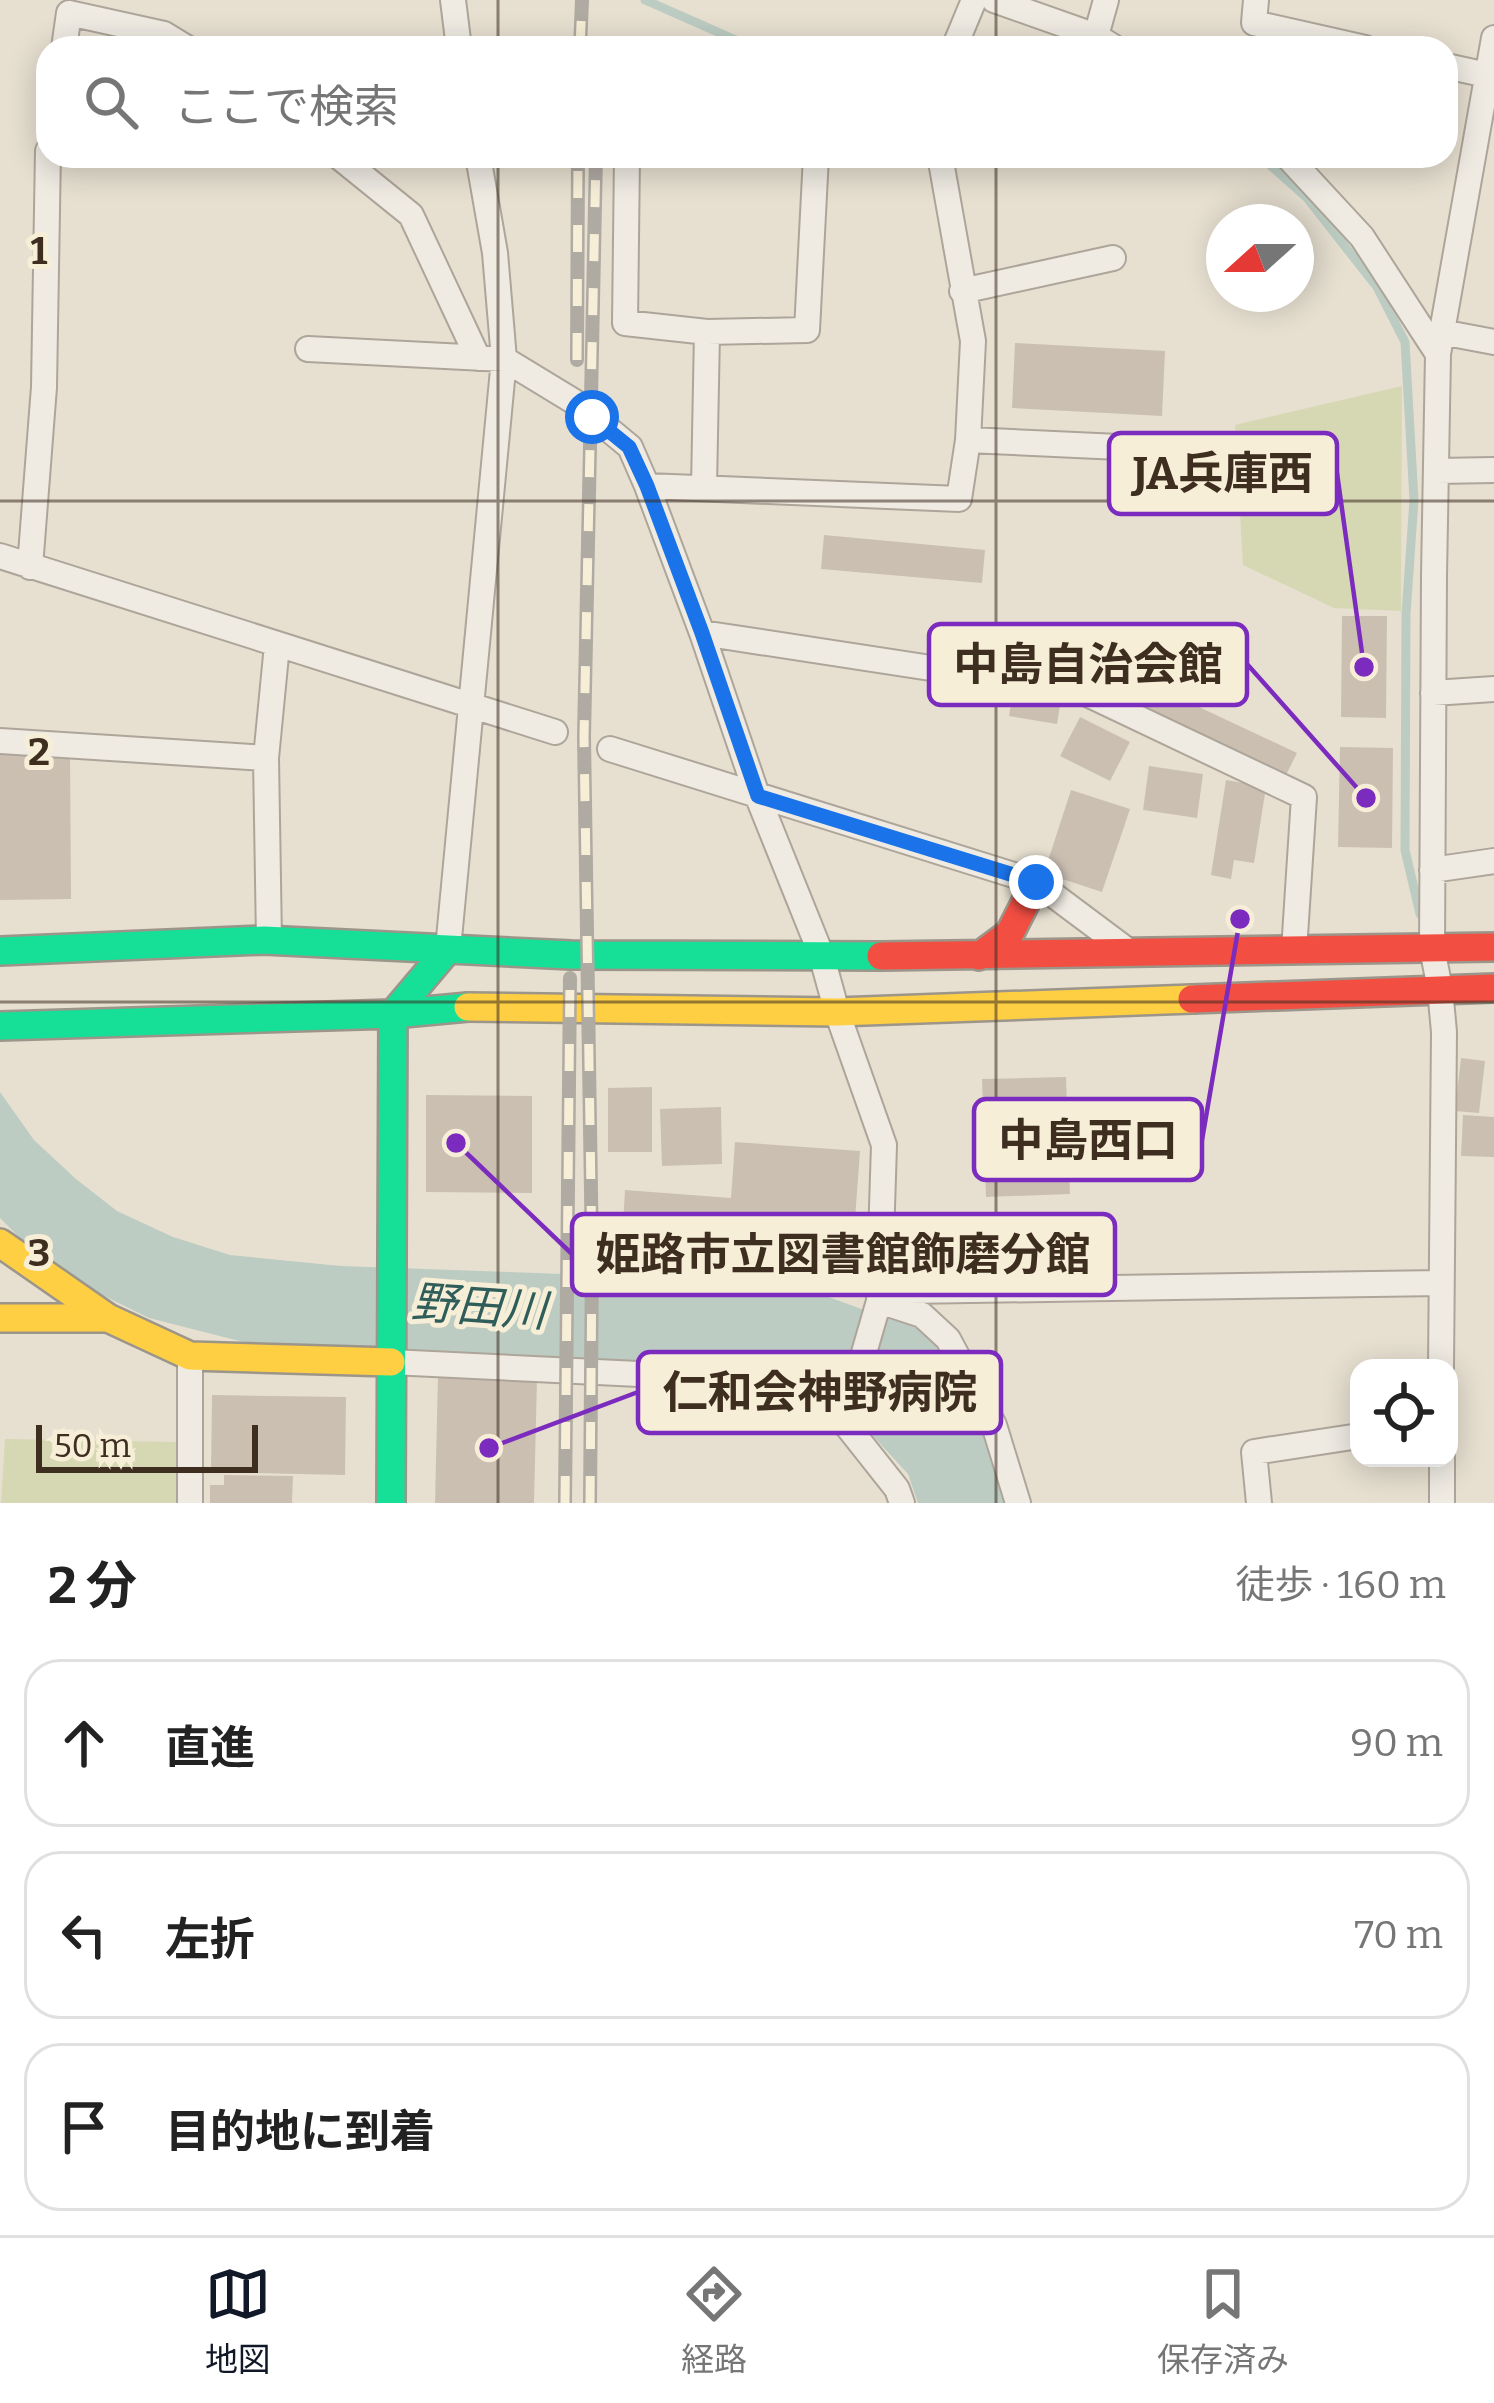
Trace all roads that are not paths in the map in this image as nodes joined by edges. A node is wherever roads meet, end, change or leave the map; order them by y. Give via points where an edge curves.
1 (453, 0) edge
2 (974, 0) edge
3 (994, 0) edge
4 (1106, 0) edge
5 (1256, 0) edge
6 (66, 36) edge
7 (167, 36) edge
8 (458, 36) edge
9 (959, 36) edge
10 (1090, 36) edge
11 (1106, 36) edge
12 (1312, 36) edge
13 (1493, 44) edge
14 (1458, 69) edge
15 (1486, 75) junction
16 (1461, 165) edge
17 (48, 168) edge
18 (353, 168) edge
19 (480, 168) edge
20 (627, 168) edge
21 (815, 168) edge
22 (942, 168) edge
23 (1298, 168) edge
24 (1494, 185) edge
25 (1112, 258) dead end
26 (962, 291) junction
27 (707, 332) junction
28 (1494, 342) edge
29 (1440, 343) junction
30 (308, 349) dead end
31 (491, 359) junction
32 (968, 440) junction
33 (1163, 449) dead end
34 (1494, 470) edge
35 (1437, 471) junction
36 (647, 486) junction
37 (704, 487) junction
38 (0, 556) edge
39 (31, 567) junction
40 (702, 633) junction
41 (277, 645) junction
42 (1494, 689) edge
43 (1433, 692) junction
44 (471, 706) junction
45 (555, 732) dead end
46 (0, 741) edge
47 (610, 749) dead end
48 (266, 758) junction
49 (758, 796) junction
50 (1494, 861) edge
51 (1432, 870) junction
52 (1036, 882) junction
53 (269, 941) junction
54 (1494, 946) edge
55 (1432, 948) junction
56 (0, 950) edge
57 (448, 950) junction
58 (1383, 950) junction
59 (1294, 951) junction
60 (1131, 953) junction
61 (821, 954) junction
62 (979, 956) junction
63 (1492, 987) edge
64 (1440, 988) junction
65 (837, 1012) junction
66 (393, 1013) junction
67 (0, 1026) edge
68 (0, 1243) edge
69 (1441, 1283) junction
70 (879, 1300) junction
71 (0, 1318) edge
72 (108, 1318) junction
73 (190, 1356) junction
74 (1441, 1359) edge
75 (391, 1362) junction
76 (844, 1422) junction
77 (1350, 1437) edge
78 (1442, 1467) edge
79 (190, 1503) edge
80 (392, 1503) edge
81 (902, 1503) edge
82 (1018, 1503) edge
83 (1259, 1503) edge
84 (1442, 1503) edge

1 - 8 street
2 - 9 street
3 - 10 street
4 - 11 street
5 - 12 street via 1254,23
6 - 7 street via 69,13
13 - 15 street
14 - 15 street
15 - 16 street
16 - 24 street
16 - 29 street
17 - 39 street
18 - 31 street via 412,215
19 - 31 street via 495,253
20 - 27 street via 625,323
21 - 27 street via 807,330
22 - 26 street
23 - 29 street via 1362,237
25 - 26 street
26 - 32 street via 973,341
27 - 37 street
28 - 29 street
29 - 35 street
30 - 31 street
31 - 36 street via 578,404 629,447
31 - 44 street
32 - 33 street
32 - 37 street via 959,499
34 - 35 street
35 - 43 street
36 - 37 street
36 - 40 street
38 - 39 street
39 - 41 street
40 - 49 street
40 - 59 street via 1081,691 1304,797
41 - 44 street
41 - 48 street
42 - 43 street
43 - 51 street
44 - 45 street
44 - 57 street
46 - 48 street
47 - 49 street
48 - 53 street
49 - 52 street
49 - 61 street
50 - 51 street
51 - 55 street
52 - 60 street
52 - 62 street via 1010,933
53 - 56 street
53 - 57 street
54 - 55 street
55 - 58 street
55 - 63 street via 1449,967
55 - 64 street
57 - 61 street
57 - 66 street
58 - 59 street
58 - 64 street via 1412,959
59 - 60 street
60 - 62 street
61 - 62 street
61 - 65 street
63 - 64 street
64 - 65 street
64 - 69 street
65 - 66 street via 482,1006
65 - 70 street via 884,1145
66 - 67 street
66 - 75 street
68 - 72 street
69 - 70 street via 908,1291
69 - 74 street
70 - 76 street
70 - 82 street via 922,1315 948,1339 994,1425
71 - 72 street
72 - 73 street
73 - 75 street
73 - 79 street
75 - 76 street via 764,1380
75 - 80 street
76 - 81 street
77 - 83 street via 1254,1452
78 - 84 street

